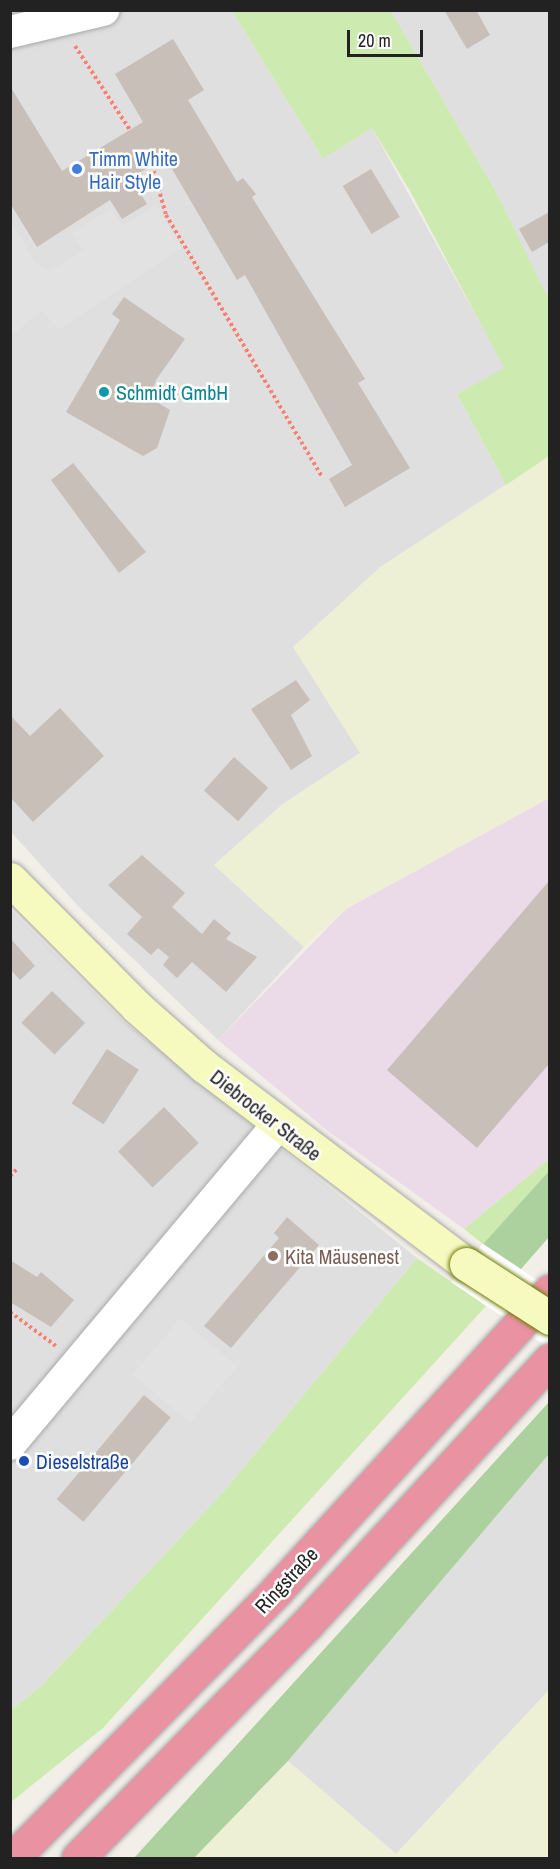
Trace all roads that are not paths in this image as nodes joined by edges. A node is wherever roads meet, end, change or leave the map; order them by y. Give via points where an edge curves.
1 (103, 10) edge
2 (10, 32) edge
3 (10, 879) edge
4 (277, 1126) junction
5 (549, 1291) edge
6 (549, 1318) edge
7 (549, 1360) edge
8 (10, 1444) edge
9 (13, 1858) edge
10 (78, 1858) edge

1 - 2 street
3 - 4 main road, Diebrocker Straße via 137,1007
4 - 6 main road, Diebrocker Straße, bridge via 466,1264
4 - 8 street
5 - 9 highway, Ringstraße via 277,1590
7 - 10 highway via 307,1624

